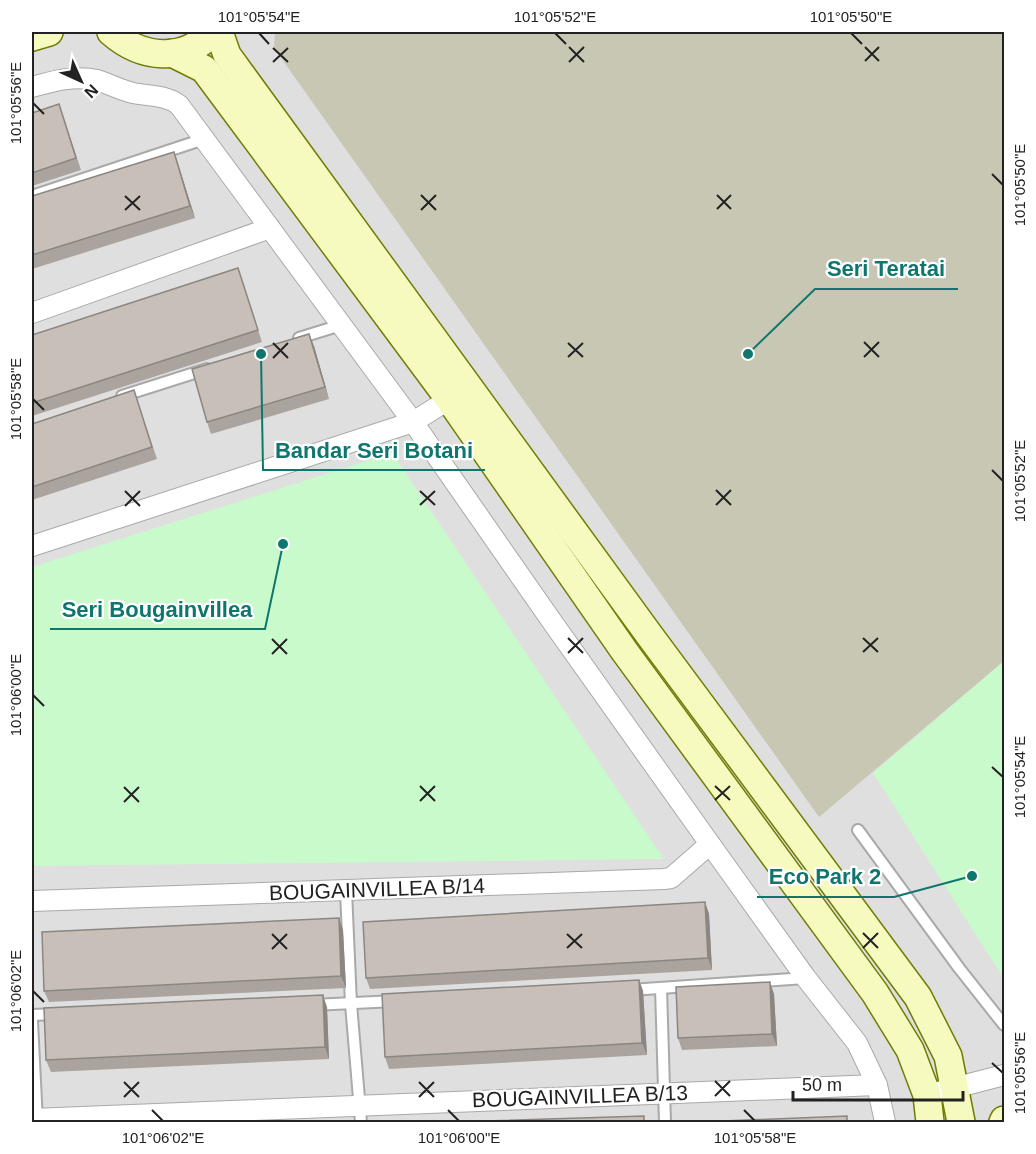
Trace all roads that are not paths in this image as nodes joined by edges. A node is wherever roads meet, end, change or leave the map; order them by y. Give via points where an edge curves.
1 (49, 32) edge
2 (111, 32) edge
3 (213, 32) edge
4 (219, 32) edge
5 (32, 37) edge
6 (172, 53) junction
7 (32, 87) edge
8 (204, 140) junction
9 (32, 196) edge
10 (270, 228) junction
11 (32, 313) edge
12 (341, 325) junction
13 (286, 343) edge
14 (220, 364) edge
15 (459, 393) junction
16 (109, 401) edge
17 (413, 422) junction
18 (32, 546) edge
19 (715, 723) junction
20 (691, 741) junction
21 (858, 830) dead end
22 (710, 844) junction
23 (346, 891) junction
24 (32, 902) edge
25 (806, 978) junction
26 (661, 988) junction
27 (613, 991) edge
28 (411, 1001) edge
29 (351, 1004) junction
30 (304, 1005) edge
31 (67, 1014) edge
32 (32, 1015) edge
33 (32, 1021) edge
34 (1005, 1025) edge
35 (1005, 1075) edge
36 (877, 1084) junction
37 (955, 1088) junction
38 (662, 1093) junction
39 (927, 1095) junction
40 (361, 1114) edge
41 (35, 1120) edge
42 (665, 1122) edge
43 (885, 1122) edge
44 (930, 1122) edge
45 (961, 1122) edge

1 - 5 street
2 - 6 street via 129,46 150,53
3 - 6 street via 189,48
4 - 15 street via 227,55
6 - 15 street via 204,69
7 - 8 street via 75,78 97,80 133,93 172,100
8 - 9 lane
8 - 10 street
10 - 11 street
10 - 12 street
12 - 13 lane
12 - 17 street
14 - 16 lane
15 - 17 street
15 - 19 street
15 - 20 street via 625,652
17 - 18 street
17 - 22 street
19 - 20 street
19 - 37 street via 918,997 948,1056
20 - 39 street via 875,993 910,1050
21 - 34 lane
22 - 23 street, BOUGAINVILLEA B/14 via 671,878 664,879
22 - 25 street
23 - 24 street, BOUGAINVILLEA B/14
23 - 29 lane
25 - 26 lane
25 - 36 street via 857,1043
26 - 27 lane
26 - 38 lane
28 - 29 lane
29 - 30 lane
29 - 40 lane
31 - 32 lane
33 - 41 lane
35 - 37 street
36 - 38 street, BOUGAINVILLEA B/13
36 - 43 street
37 - 39 street
37 - 45 street
38 - 40 street, BOUGAINVILLEA B/13
38 - 42 lane
39 - 44 street
40 - 41 street, BOUGAINVILLEA B/13

